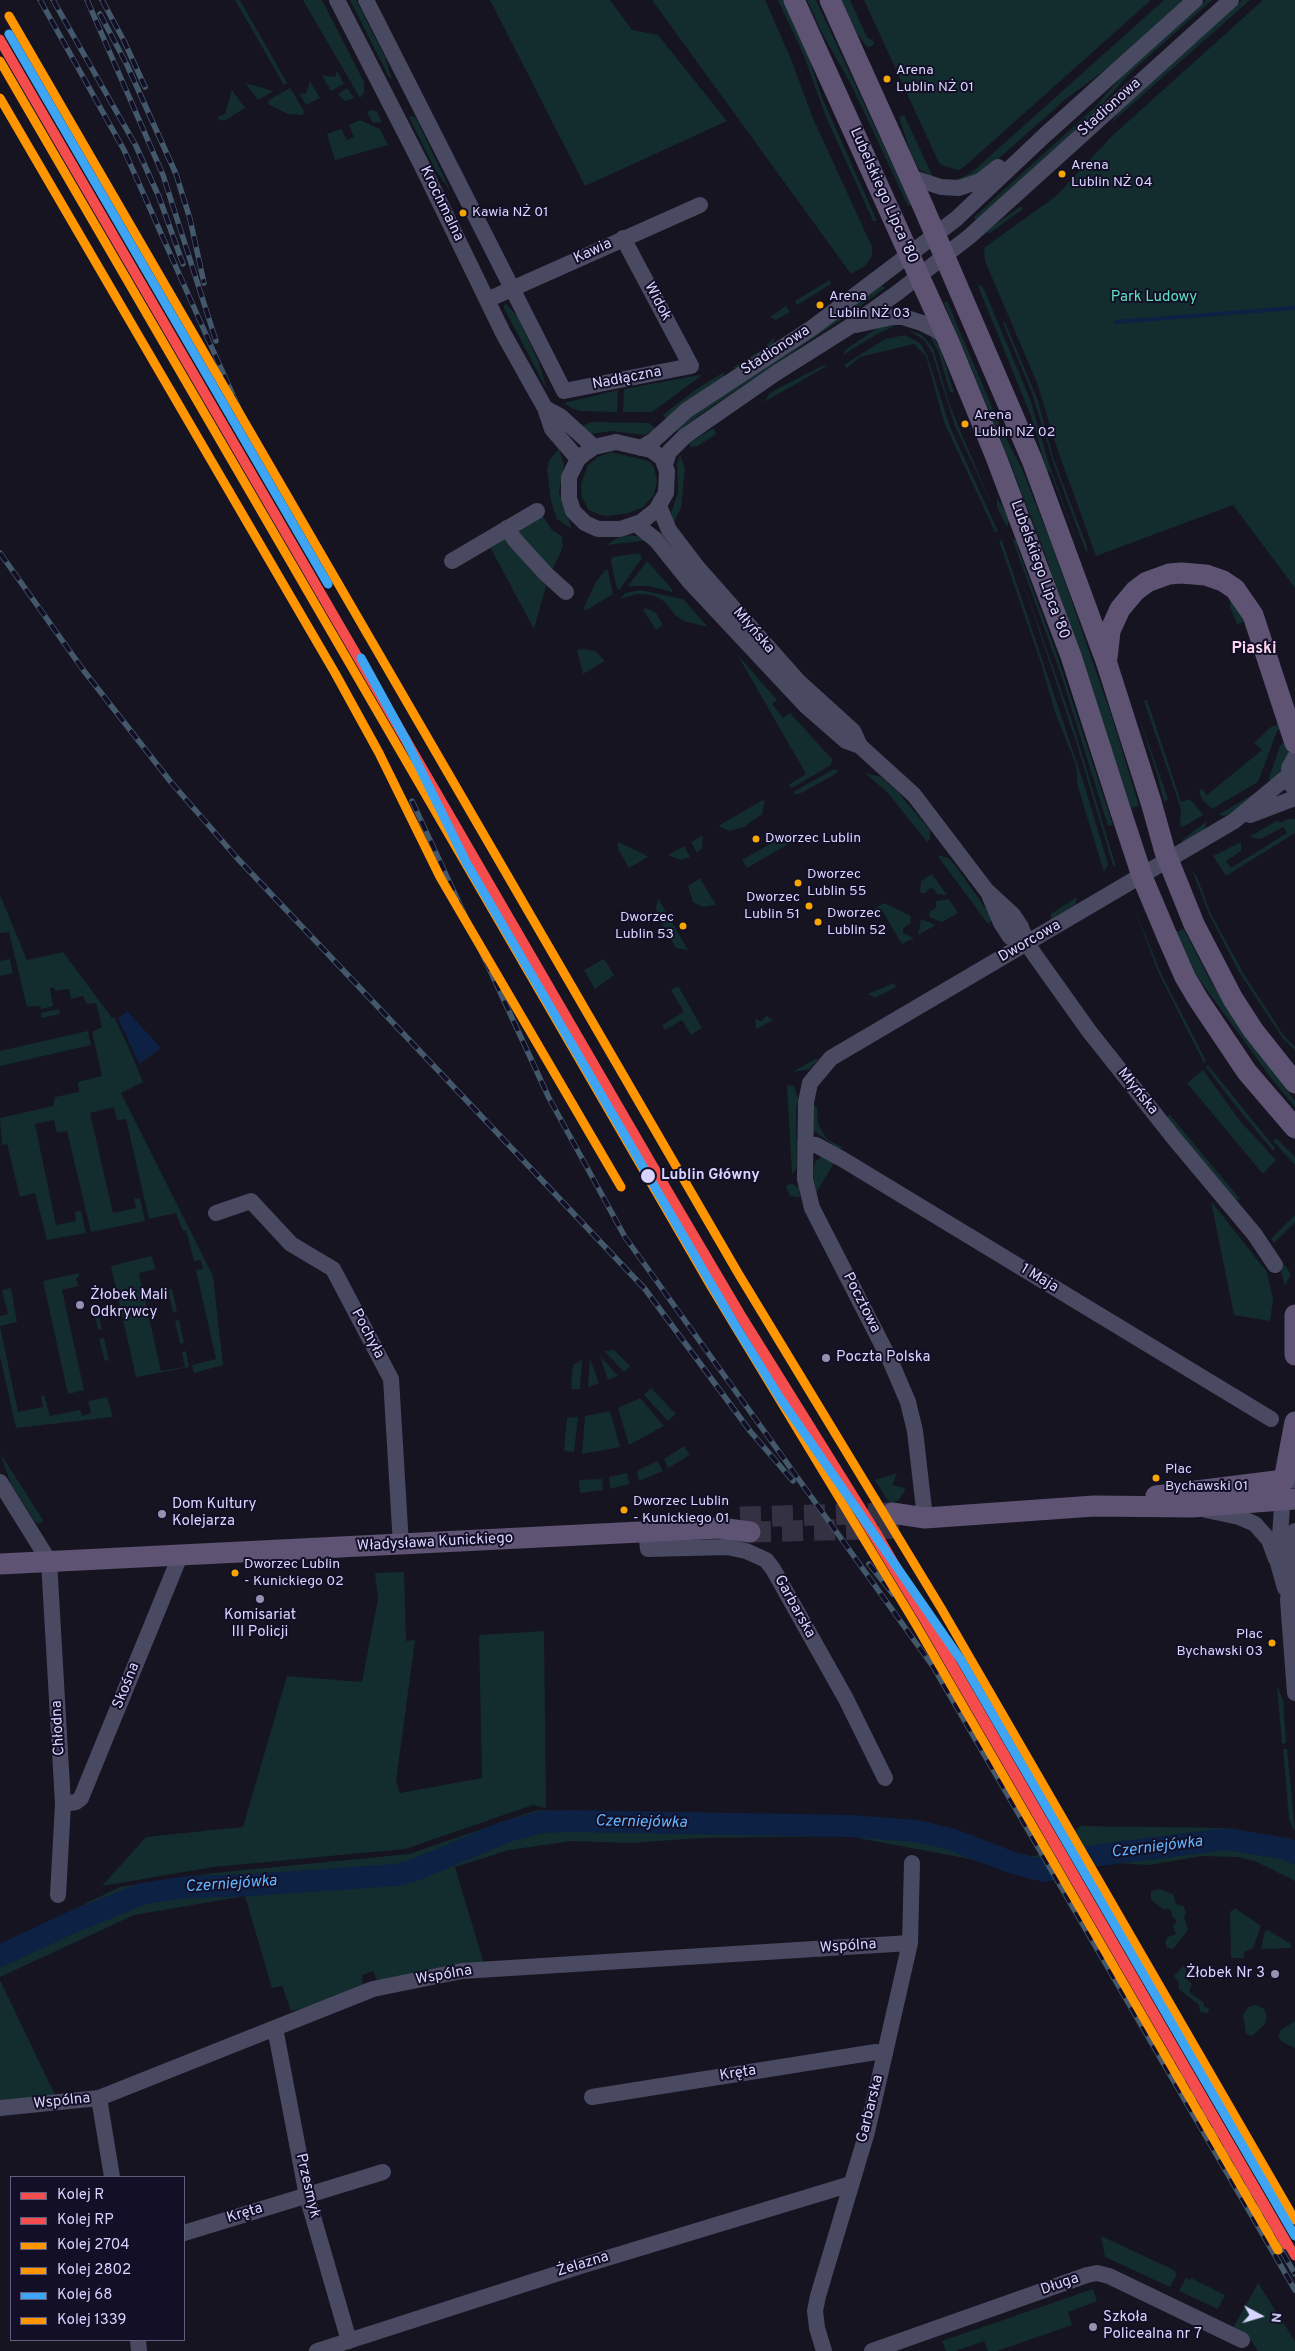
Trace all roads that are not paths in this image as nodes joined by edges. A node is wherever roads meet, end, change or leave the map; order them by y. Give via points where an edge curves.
1 (337, 0) edge
2 (366, 0) edge
3 (794, 0) edge
4 (830, 0) edge
5 (1195, 0) edge
6 (1230, 0) edge
7 (1045, 135) junction
8 (910, 177) junction
9 (700, 206) dead end
10 (935, 235) junction
11 (623, 238) junction
12 (909, 254) junction
13 (944, 256) junction
14 (919, 275) junction
15 (512, 289) junction
16 (487, 300) junction
17 (849, 327) junction
18 (948, 340) junction
19 (691, 366) joint
20 (545, 408) junction
21 (594, 446) junction
22 (641, 448) junction
23 (578, 459) junction
24 (665, 464) junction
25 (659, 506) junction
26 (537, 511) dead end
27 (636, 524) junction
28 (508, 528) junction
29 (452, 561) dead end
30 (566, 592) dead end
31 (1107, 664) junction
32 (1295, 743) edge
33 (860, 746) junction
34 (1295, 757) edge
35 (1288, 776) junction
36 (1295, 792) edge
37 (1295, 798) edge
38 (1234, 821) junction
39 (1027, 944) junction
40 (825, 1062) joint
41 (1295, 1083) edge
42 (1295, 1128) edge
43 (805, 1144) junction
44 (216, 1213) dead end
45 (1275, 1265) dead end
46 (1295, 1315) edge
47 (1295, 1355) edge
48 (1271, 1419) dead end
49 (1295, 1422) edge
50 (1290, 1480) edge
51 (0, 1482) edge
52 (1289, 1501) edge
53 (1094, 1506) junction
54 (1192, 1507) junction
55 (925, 1518) junction
56 (897, 1520) tunnel mouth
57 (745, 1524) tunnel mouth
58 (646, 1531) junction
59 (1295, 1531) edge
60 (401, 1545) junction
61 (180, 1556) junction
62 (49, 1561) junction
63 (1278, 1563) junction
64 (0, 1564) edge
65 (1288, 1600) junction
66 (1295, 1693) edge
67 (885, 1778) dead end
68 (63, 1804) junction
69 (912, 1863) dead end
70 (58, 1895) dead end
71 (910, 1943) junction
72 (275, 2028) junction
73 (884, 2054) junction
74 (592, 2097) dead end
75 (99, 2098) junction
76 (0, 2108) edge
77 (383, 2172) dead end
78 (112, 2176) edge
79 (851, 2184) junction
80 (307, 2196) junction
81 (185, 2233) edge
82 (1242, 2340) dead end
83 (349, 2342) junction
84 (317, 2351) edge
85 (824, 2351) edge
86 (872, 2351) edge

1 - 16 street, Krochmalna
2 - 15 street
3 - 12 main road, Lubelskiego Lipca '80
4 - 8 main road, Lubelskiego Lipca '80
5 - 7 street, Stadionowa
6 - 13 street, Stadionowa
7 - 8 street, Stadionowa via 970,186 950,188
7 - 10 street, Stadionowa
8 - 10 main road, Lubelskiego Lipca '80
9 - 11 street, Kawia
10 - 12 street, Stadionowa
10 - 13 main road, Lubelskiego Lipca '80
11 - 15 street, Kawia
11 - 19 street, Widok
12 - 14 main road, Lubelskiego Lipca '80
12 - 22 street, Stadionowa via 812,328 687,410
13 - 14 street, Stadionowa
13 - 31 main road, Lubelskiego Lipca '80 via 1032,460
14 - 17 street, Stadionowa
14 - 18 main road, Lubelskiego Lipca '80
15 - 16 street, Kawia
15 - 19 street, Nadłączna via 564,392
16 - 20 street, Krochmalna
17 - 18 street, Stadionowa via 903,317 927,325
17 - 24 street, Stadionowa via 685,436 669,452
18 - 42 main road, Lubelskiego Lipca '80, bridge via 1024,527 1071,656 1143,879 1185,977 1247,1072
20 - 21 street, Krochmalna via 560,416
20 - 23 street, Krochmalna via 552,429
21 - 22 street via 616,442
21 - 23 street
22 - 24 street via 656,453
23 - 27 street via 571,471 568,487 570,503 577,515 598,529 620,529
24 - 25 street via 667,484
25 - 27 street via 648,518
25 - 33 street, Młyńska via 669,530 702,573 799,682 853,731
26 - 28 street
27 - 33 street, Młyńska via 661,546 689,581 806,706 846,741
28 - 29 street
28 - 30 street via 515,540
31 - 32 main road via 1110,631 1125,603 1147,582 1181,572 1222,581 1235,590 1253,615
31 - 41 main road, Lubelskiego Lipca '80, bridge via 1165,852 1194,924 1233,999
33 - 39 street, Młyńska via 914,795 987,892 1013,915
34 - 35 street
35 - 36 street
35 - 38 street, Dworcowa
37 - 38 street, Dworcowa
38 - 39 street, Dworcowa
39 - 40 street, Dworcowa
39 - 45 street, Młyńska via 1131,1086 1255,1235
40 - 43 street, Pocztowa via 813,1076 807,1090
43 - 48 street, 1 Maja via 816,1145 842,1159
43 - 55 street, Pocztowa via 805,1179 812,1208 908,1402 915,1431
44 - 60 street, Pochyła via 251,1201 291,1244 333,1269 391,1378
46 - 47 main road
49 - 50 main road
50 - 52 street
50 - 53 main road
51 - 62 street
52 - 54 main road
52 - 63 street
53 - 54 main road
53 - 55 main road
54 - 63 street via 1239,1517 1255,1524 1270,1540
55 - 56 main road
57 - 58 main road, Władysława Kunickiego
58 - 60 main road, Władysława Kunickiego
58 - 67 street, Garbarska via 648,1549 727,1548 746,1551 766,1560 843,1694
59 - 65 street
60 - 61 main road, Władysława Kunickiego
61 - 62 main road, Władysława Kunickiego
61 - 68 street, Skośna via 81,1798
62 - 64 main road, Władysława Kunickiego
62 - 68 street, Chłodna
63 - 65 street
65 - 66 street
68 - 70 street, Chłodna
69 - 71 street, Garbarska
71 - 72 street, Wspólna via 462,1971 373,1989
71 - 73 street, Garbarska
72 - 75 street, Wspólna
72 - 80 street, Przesmyk
73 - 74 street, Kręta via 876,2052
73 - 79 street, Garbarska via 867,2132
75 - 76 street, Wspólna
75 - 78 street
77 - 80 street, Kręta
79 - 83 street, Żelazna via 581,2266
79 - 85 street, Garbarska via 815,2311
80 - 81 street, Kręta
80 - 83 street, Przesmyk
82 - 86 street, Długa via 1098,2273
83 - 84 street, Żelazna

